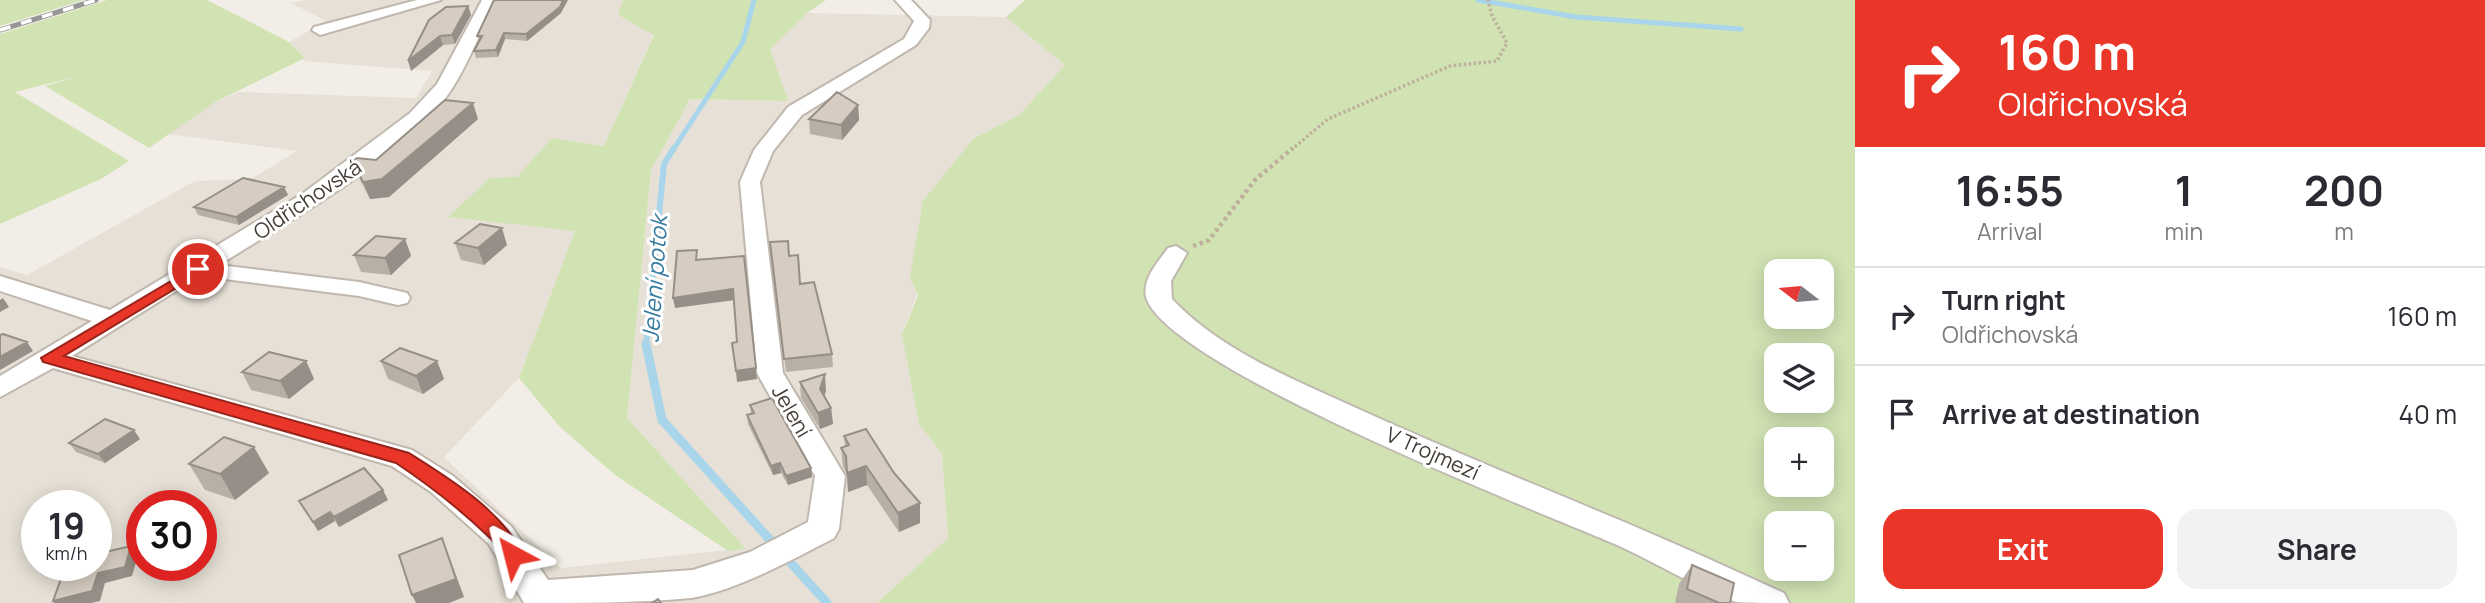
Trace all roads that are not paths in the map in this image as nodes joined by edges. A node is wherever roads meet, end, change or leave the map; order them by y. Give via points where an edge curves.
1 (434, 0) edge
2 (489, 0) edge
3 (902, 0) edge
4 (320, 30) dead end
5 (1176, 253) road end
6 (198, 269) junction
7 (0, 282) edge
8 (398, 298) dead end
9 (112, 319) junction
10 (49, 358) junction
11 (0, 388) edge
12 (598, 597) edge
13 (540, 599) edge
14 (1772, 603) edge

1 - 4 street
2 - 6 street, Oldřichovská via 450,76 417,117 310,200
3 - 12 street, Jelení via 922,20 910,42 795,111 764,150 750,182 771,373 830,476 823,529 761,561 693,584
5 - 14 street, V Trojmezí via 1160,275 1160,300 1184,330 1220,353 1452,462
6 - 8 street
6 - 9 street, Oldřichovská
7 - 9 street
9 - 10 street, Oldřichovská
10 - 11 street, Oldřichovská
10 - 13 street via 402,458 442,484 500,535
12 - 13 street, Jelení

